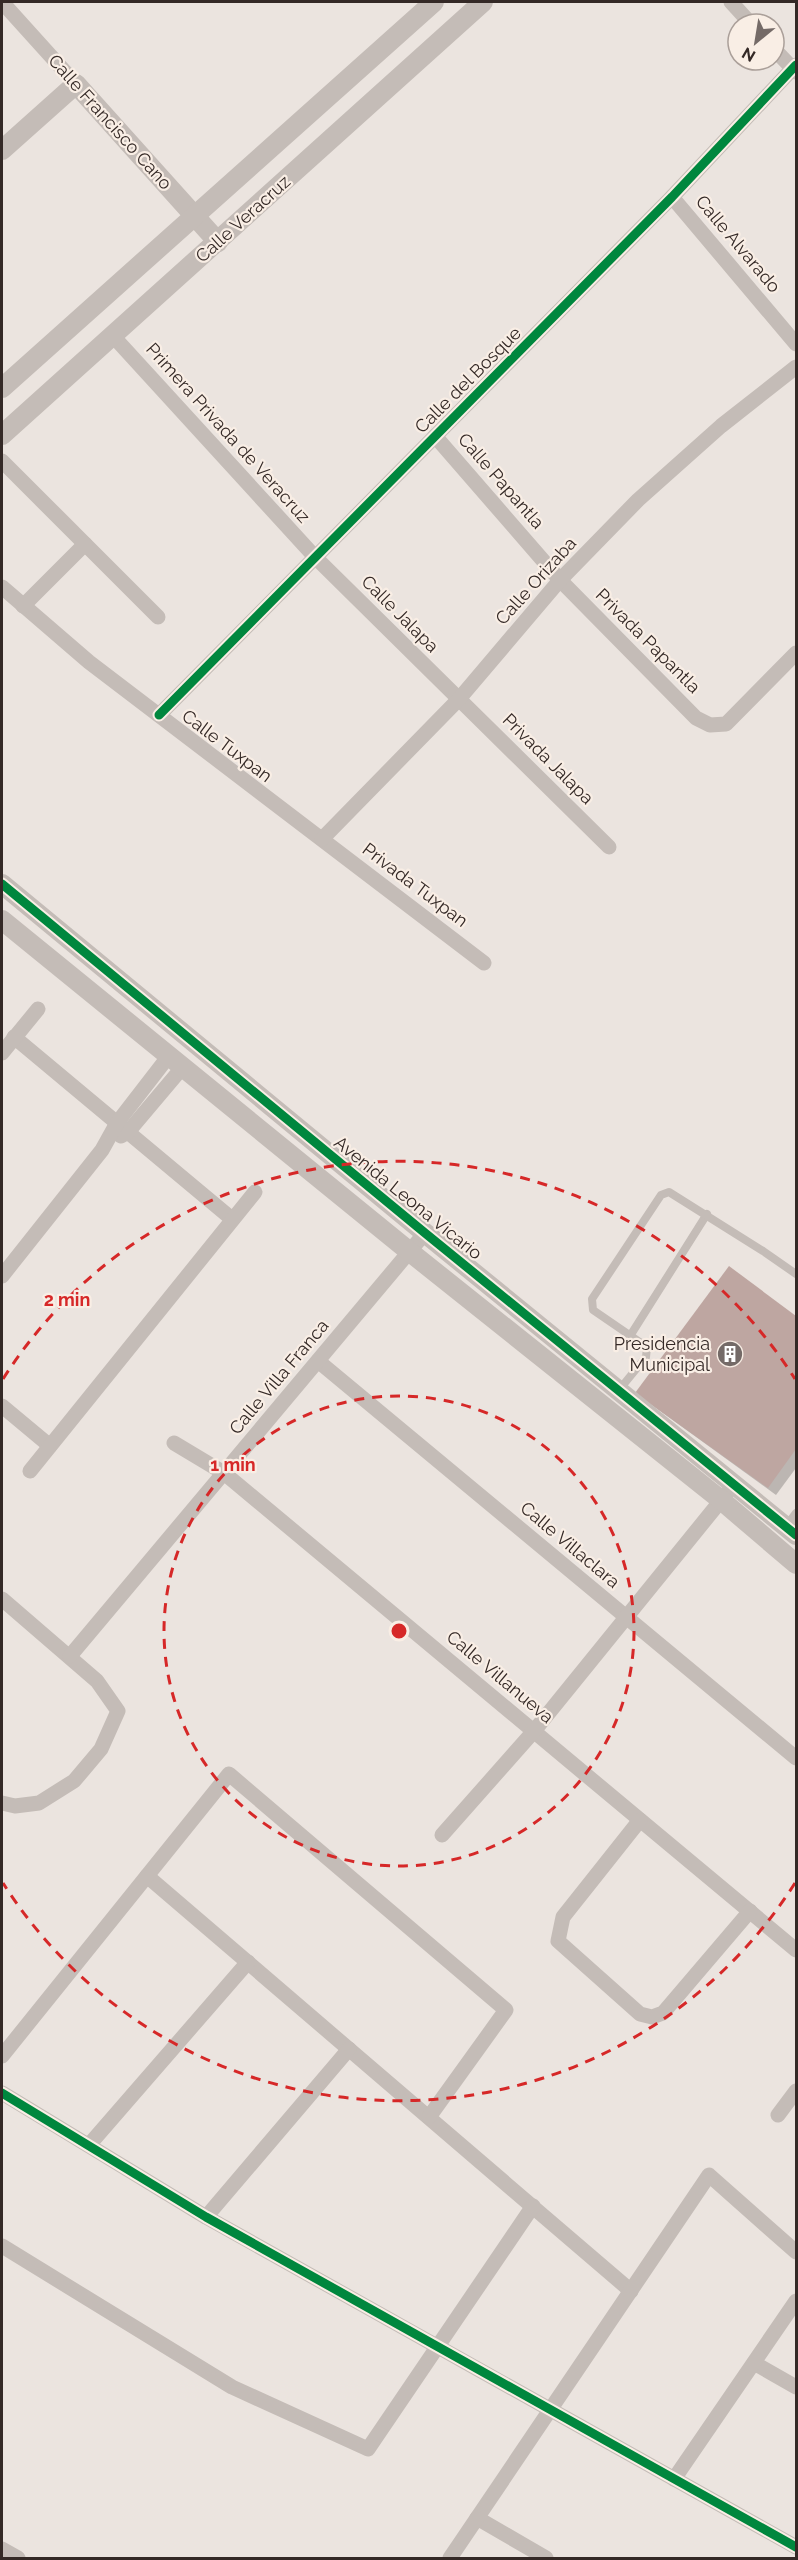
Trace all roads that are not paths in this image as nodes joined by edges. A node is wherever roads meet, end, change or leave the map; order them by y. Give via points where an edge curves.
1 (2, 2) edge
2 (434, 2) edge
3 (483, 2) edge
4 (795, 68) edge
5 (76, 84) junction
6 (2, 150) edge
7 (672, 197) junction
8 (195, 217) junction
9 (218, 242) junction
10 (113, 336) junction
11 (796, 344) edge
12 (796, 367) edge
13 (2, 388) edge
14 (2, 435) edge
15 (435, 435) junction
16 (2, 460) edge
17 (85, 544) junction
18 (315, 557) junction
19 (560, 580) junction
20 (2, 587) edge
21 (23, 606) junction
22 (158, 616) dead end
23 (796, 653) edge
24 (459, 699) junction
25 (159, 714) junction
26 (322, 840) junction
27 (609, 847) dead end
28 (2, 884) edge
29 (2, 920) edge
30 (484, 963) dead end
31 (38, 1009) dead end
32 (14, 1037) junction
33 (2, 1053) edge
34 (175, 1063) junction
35 (122, 1127) junction
36 (255, 1192) dead end
37 (707, 1214) junction
38 (232, 1219) junction
39 (425, 1233) junction
40 (410, 1252) junction
41 (796, 1274) edge
42 (2, 1276) edge
43 (630, 1336) junction
44 (318, 1361) junction
45 (619, 1390) junction
46 (2, 1406) edge
47 (174, 1443) dead end
48 (50, 1446) junction
49 (30, 1471) dead end
50 (224, 1473) junction
51 (734, 1484) junction
52 (721, 1500) junction
53 (793, 1525) edge
54 (796, 1564) edge
55 (2, 1599) edge
56 (626, 1617) junction
57 (70, 1656) junction
58 (534, 1731) junction
59 (796, 1758) edge
60 (2, 1803) edge
61 (640, 1820) junction
62 (442, 1835) dead end
63 (147, 1876) junction
64 (750, 1911) junction
65 (796, 1950) edge
66 (248, 1962) junction
67 (349, 2049) junction
68 (2, 2056) edge
69 (796, 2091) edge
70 (2, 2092) edge
71 (778, 2115) dead end
72 (429, 2117) junction
73 (89, 2145) junction
74 (533, 2206) junction
75 (206, 2217) junction
76 (2, 2246) edge
77 (796, 2252) edge
78 (631, 2291) junction
79 (796, 2301) edge
80 (439, 2347) junction
81 (754, 2363) junction
82 (796, 2387) edge
83 (551, 2409) junction
84 (674, 2479) junction
85 (477, 2518) junction
86 (796, 2547) edge
87 (2, 2549) edge
88 (18, 2559) edge
89 (450, 2559) edge
90 (546, 2559) edge

1 - 5 street, Calle Francisco Cano
2 - 8 street, Calle Veracruz
3 - 9 street, Calle Veracruz
4 - 7 street, Calle del Bosque
5 - 6 street
5 - 8 street, Calle Francisco Cano
7 - 11 street, Calle Alvarado
7 - 15 street, Calle del Bosque
8 - 9 street, Calle Francisco Cano
8 - 13 street, Calle Veracruz
9 - 10 street, Calle Veracruz
10 - 14 street, Calle Veracruz
10 - 18 street, Primera Privada de Veracruz
12 - 19 street, Calle Orizaba via 721,426 646,493
15 - 18 street, Calle del Bosque
15 - 19 street, Calle Papantla
16 - 17 street
17 - 21 street
17 - 22 street
18 - 24 street, Calle Jalapa
18 - 25 street, Calle del Bosque
19 - 23 street, Privada Papantla via 696,718 710,725 726,724
19 - 24 street, Calle Orizaba
20 - 21 street, Calle Tuxpan
21 - 25 street, Calle Tuxpan
24 - 26 street, Calle Orizaba
24 - 27 street, Privada Jalapa
25 - 26 street, Calle Tuxpan
26 - 30 street, Privada Tuxpan
28 - 39 street, Avenida Leona Vicario
29 - 34 street
31 - 32 street
32 - 33 street
32 - 35 street
34 - 35 street
34 - 40 street
35 - 38 street
35 - 42 street
36 - 38 street
37 - 41 lane
37 - 43 lane
37 - 43 lane via 669,1192 661,1195 591,1299 593,1310
38 - 48 street
39 - 40 street, Calle Villa Franca
39 - 45 street, Avenida Leona Vicario
40 - 44 street, Calle Villa Franca
40 - 52 street
43 - 45 lane via 647,1347 648,1353
44 - 50 street, Calle Villa Franca
44 - 56 street, Calle Villaclara
45 - 51 street, Avenida Leona Vicario
46 - 48 street
47 - 50 street, Calle Villanueva
48 - 49 street
50 - 57 street, Calle Villa Franca
50 - 58 street, Calle Villanueva
51 - 52 street
51 - 53 street, Avenida Leona Vicario
52 - 54 street
52 - 56 street
55 - 57 street
56 - 58 street
56 - 59 street, Calle Villaclara
57 - 60 street via 96,1681 118,1711 101,1749 74,1781 39,1803
58 - 61 street, Calle Villanueva
58 - 62 street
61 - 64 street, Calle Villanueva
61 - 64 street via 563,1917 558,1941 640,2013 652,2017 663,2013
63 - 66 street
63 - 68 street
63 - 72 street via 229,1774 506,2010
64 - 65 street, Calle Villanueva
66 - 67 street
66 - 73 street
67 - 72 street
67 - 75 street
69 - 71 street
70 - 73 street
72 - 74 street
73 - 75 street
74 - 78 street
74 - 80 street
75 - 80 street
76 - 80 street via 232,2387 368,2449
77 - 78 street via 709,2175
78 - 83 street
79 - 81 street
80 - 83 street
81 - 82 street
81 - 84 street
83 - 84 street
83 - 85 street
84 - 86 street
85 - 89 street
85 - 90 street
87 - 88 street

